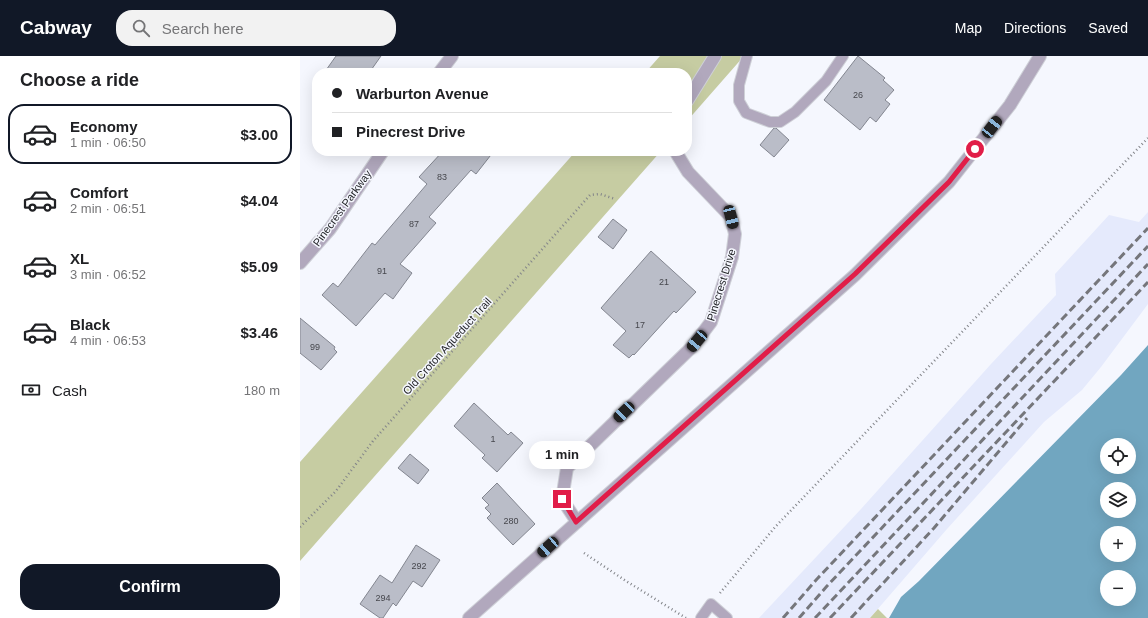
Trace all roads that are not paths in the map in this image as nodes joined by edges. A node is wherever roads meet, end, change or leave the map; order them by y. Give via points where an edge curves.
1 (452, 56) edge
2 (715, 56) edge
3 (747, 56) edge
4 (843, 56) edge
5 (1040, 56) edge
6 (443, 68) edge
7 (692, 93) edge
8 (379, 156) edge
9 (679, 156) edge
10 (300, 263) edge
11 (576, 522) junction
12 (469, 618) edge
13 (701, 618) edge
14 (727, 618) edge

1 - 6 street
2 - 7 street
3 - 4 lane via 739,85 739,101 746,113 770,122 780,122 795,112 826,81
5 - 11 street via 1010,106 949,182 855,274
8 - 10 street, Pinecrest Parkway via 330,229
9 - 11 street, Pinecrest Drive via 688,172 731,217 735,234 732,257 711,322 692,347 567,468 562,499
11 - 12 street
13 - 14 lane via 711,604

